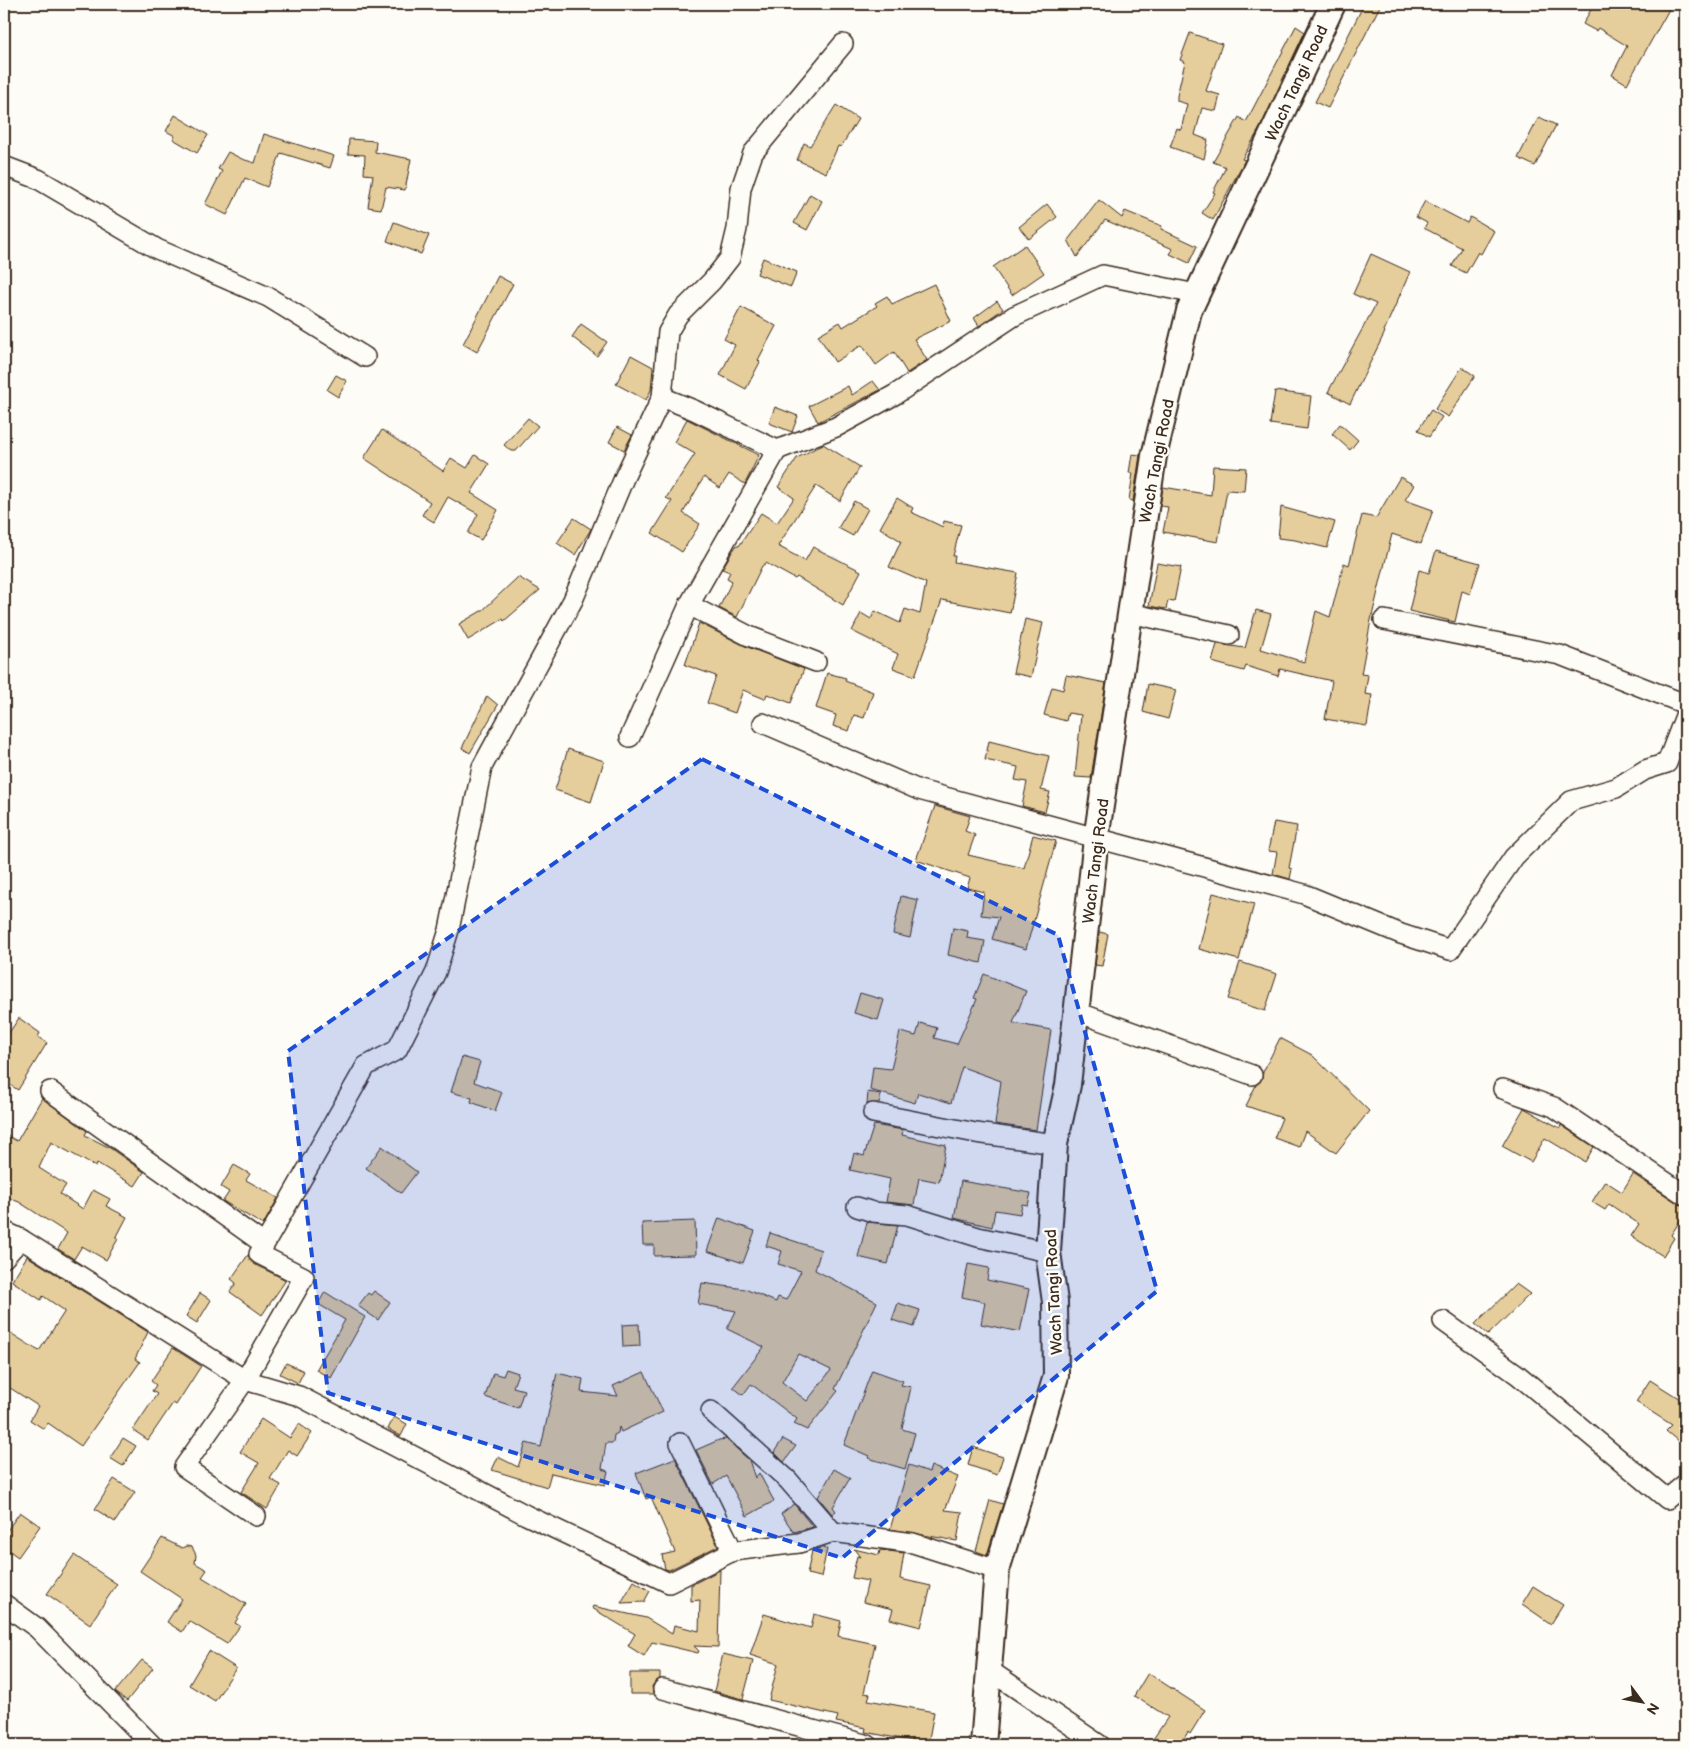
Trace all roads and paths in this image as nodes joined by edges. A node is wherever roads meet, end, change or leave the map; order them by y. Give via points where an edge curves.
1 (1333, 4) edge
2 (843, 44) dead end
3 (4, 166) edge
4 (1196, 294) junction
5 (365, 357) dead end
6 (662, 397) junction
7 (777, 450) junction
8 (689, 605) junction
9 (1130, 613) junction
10 (1384, 620) dead end
11 (1229, 635) dead end
12 (816, 662) dead end
13 (1685, 704) edge
14 (1685, 716) edge
15 (763, 723) dead end
16 (630, 737) dead end
17 (1096, 839) junction
18 (1077, 1012) junction
19 (1252, 1076) dead end
20 (1503, 1089) dead end
21 (50, 1090) dead end
22 (873, 1113) dead end
23 (1055, 1144) junction
24 (1685, 1195) edge
25 (857, 1207) dead end
26 (4, 1231) edge
27 (21, 1239) junction
28 (264, 1244) junction
29 (1048, 1252) junction
30 (4, 1258) edge
31 (1443, 1321) dead end
32 (246, 1380) junction
33 (711, 1411) dead end
34 (680, 1443) dead end
35 (1685, 1484) edge
36 (256, 1516) dead end
37 (833, 1532) junction
38 (732, 1551) junction
39 (997, 1570) junction
40 (4, 1604) edge
41 (989, 1670) junction
42 (663, 1688) dead end
43 (152, 1745) edge
44 (868, 1745) edge
45 (983, 1745) edge
46 (1100, 1745) edge

1 - 4 main road, Wach Tangi Road
2 - 6 street via 753,154 741,188 730,258 678,315 668,332
3 - 5 street via 38,179 157,249 268,297
4 - 7 street via 1103,275 1014,316 896,394 836,427
4 - 9 main road, Wach Tangi Road via 1189,311 1154,456
6 - 7 street
6 - 28 street via 573,600 482,767 449,930 436,972 397,1050 366,1066
7 - 8 street
8 - 12 street via 749,636
8 - 16 street
9 - 11 street
9 - 17 main road, Wach Tangi Road
10 - 13 street via 1560,655
14 - 17 street via 1667,763 1645,770 1616,788 1570,801 1514,857 1450,950 1401,934 1304,894
15 - 17 street via 919,790
17 - 18 main road, Wach Tangi Road
18 - 19 street
18 - 23 main road, Wach Tangi Road via 1068,1085
20 - 24 street via 1554,1107
21 - 28 street
22 - 23 street
23 - 29 main road, Wach Tangi Road
25 - 29 street via 907,1215 978,1238
26 - 27 street
27 - 30 street
27 - 32 street
28 - 32 street via 258,1254 304,1277
29 - 39 main road, Wach Tangi Road via 1055,1302 1056,1376
31 - 35 street via 1518,1375 1667,1499
32 - 36 street via 184,1467
32 - 38 street via 299,1396 526,1515 669,1583
33 - 37 street via 788,1480
34 - 38 street
37 - 38 street via 799,1543
37 - 39 street via 913,1543
39 - 41 main road, Wach Tangi Road
40 - 43 street via 37,1628
41 - 45 main road, Wach Tangi Road
41 - 46 street
42 - 44 street

